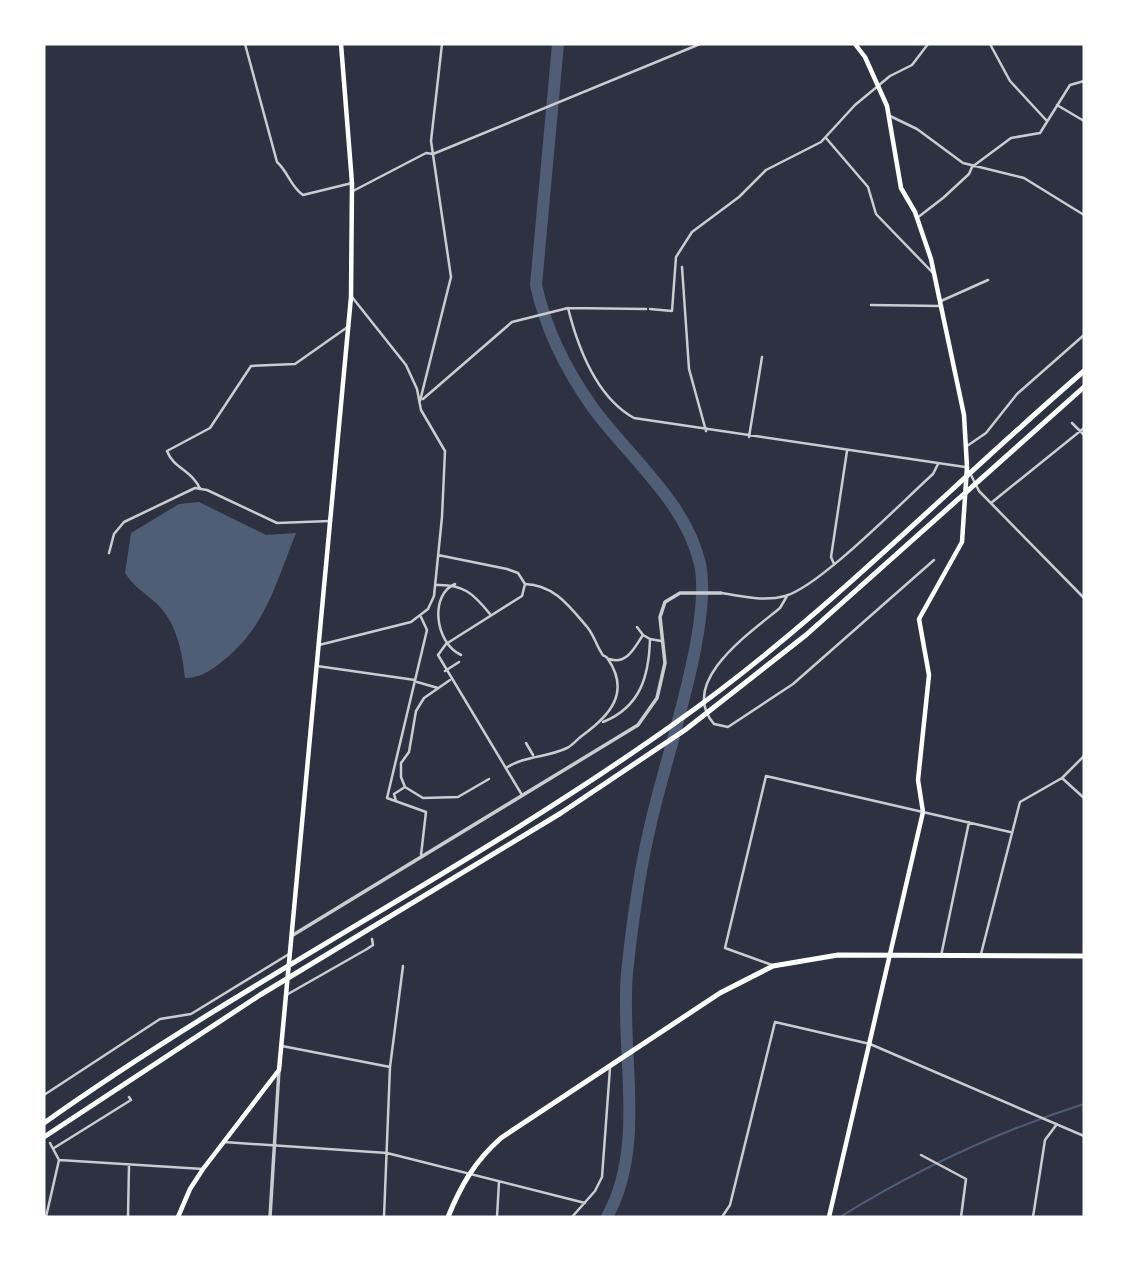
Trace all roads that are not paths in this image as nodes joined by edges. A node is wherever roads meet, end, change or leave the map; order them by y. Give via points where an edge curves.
1 (245, 44) edge
2 (341, 44) edge
3 (442, 44) edge
4 (700, 44) edge
5 (855, 44) edge
6 (928, 44) edge
7 (990, 44) edge
8 (1084, 81) edge
9 (879, 86) junction
10 (1057, 105) junction
11 (889, 115) junction
12 (1046, 121) junction
13 (1084, 121) edge
14 (826, 138) junction
15 (433, 154) junction
16 (972, 167) junction
17 (352, 183) junction
18 (352, 192) junction
19 (1084, 215) edge
20 (917, 218) junction
21 (682, 267) dead end
22 (935, 276) junction
23 (988, 280) dead end
24 (351, 297) junction
25 (941, 304) junction
26 (871, 305) dead end
27 (568, 308) junction
28 (348, 326) junction
29 (1084, 335) edge
30 (762, 357) dead end
31 (1084, 371) edge
32 (1034, 381) junction
33 (1038, 385) dead end
34 (1084, 387) edge
35 (420, 401) junction
36 (1072, 423) dead end
37 (1084, 428) edge
38 (706, 430) junction
39 (1079, 433) junction
40 (1084, 435) edge
41 (749, 437) junction
42 (967, 446) junction
43 (846, 451) junction
44 (938, 464) junction
45 (967, 467) junction
46 (200, 489) junction
47 (991, 503) junction
48 (330, 521) junction
49 (109, 553) dead end
50 (438, 555) junction
51 (934, 560) dead end
52 (834, 564) junction
53 (456, 584) junction
54 (525, 584) junction
55 (435, 585) junction
56 (721, 593) joint
57 (787, 596) junction
58 (1084, 598) edge
59 (490, 614) junction
60 (421, 617) junction
61 (637, 627) dead end
62 (643, 635) junction
63 (650, 639) junction
64 (663, 641) junction
65 (446, 644) junction
66 (319, 645) junction
67 (461, 655) dead end
68 (608, 659) junction
69 (459, 662) dead end
70 (317, 666) junction
71 (445, 671) junction
72 (450, 680) junction
73 (416, 681) junction
74 (438, 688) junction
75 (600, 723) junction
76 (526, 743) dead end
77 (533, 755) junction
78 (1084, 756) edge
79 (506, 768) junction
80 (1062, 778) junction
81 (489, 779) dead end
82 (405, 788) junction
83 (389, 789) junction
84 (394, 794) junction
85 (522, 795) junction
86 (1084, 798) edge
87 (396, 801) junction
88 (923, 812) junction
89 (968, 822) junction
90 (1010, 832) junction
91 (421, 855) junction
92 (352, 900) junction
93 (356, 905) dead end
94 (291, 936) junction
95 (372, 939) dead end
96 (289, 954) junction
97 (890, 955) junction
98 (941, 956) junction
99 (1084, 956) edge
100 (980, 957) junction
101 (402, 966) dead end
102 (773, 966) junction
103 (286, 995) junction
104 (870, 1044) junction
105 (282, 1046) junction
106 (104, 1056) junction
107 (107, 1061) dead end
108 (390, 1067) junction
109 (611, 1067) junction
110 (279, 1070) junction
111 (44, 1095) edge
112 (129, 1097) dead end
113 (44, 1123) edge
114 (1057, 1124) junction
115 (1084, 1136) edge
116 (44, 1137) edge
117 (224, 1142) junction
118 (50, 1143) dead end
119 (274, 1145) junction
120 (54, 1149) junction
121 (387, 1153) junction
122 (921, 1155) dead end
123 (59, 1160) junction
124 (129, 1164) junction
125 (203, 1169) junction
126 (468, 1173) junction
127 (499, 1180) junction
128 (585, 1203) junction
129 (46, 1217) edge
130 (128, 1217) edge
131 (178, 1217) edge
132 (270, 1217) edge
133 (384, 1217) edge
134 (448, 1217) edge
135 (496, 1217) edge
136 (572, 1217) edge
137 (722, 1217) edge
138 (829, 1217) edge
139 (961, 1217) edge
140 (1033, 1217) edge

1 - 17 street via 277,162 288,172 292,187 303,195
2 - 17 main road
3 - 15 street
4 - 15 street
5 - 9 main road
6 - 9 street via 912,65
7 - 12 street via 1010,81
8 - 10 street via 1070,85
9 - 11 main road
9 - 14 street
10 - 12 street
10 - 13 street
11 - 16 street
11 - 20 main road via 901,188
12 - 16 street via 1040,133 1011,138
14 - 22 street via 868,187 876,214
14 - 27 street via 766,170 692,232 676,257 672,311
15 - 18 street via 426,153
15 - 35 street via 451,277
16 - 19 street via 1024,177
16 - 20 street via 954,189
17 - 18 main road
18 - 24 main road
20 - 22 main road
21 - 38 street via 689,369
22 - 25 main road
23 - 25 street
24 - 28 main road
24 - 35 street via 406,365
25 - 26 street
25 - 42 main road
27 - 35 street via 512,322
27 - 38 street via 579,352 626,413
28 - 46 street via 295,364 251,366 210,428 167,451 195,476
28 - 48 main road
29 - 32 street
30 - 41 street
31 - 113 highway via 796,629 710,698 624,758 179,1033
32 - 33 street
32 - 42 street via 1017,394 986,433
34 - 116 highway via 806,635 716,707 629,769 184,1043
35 - 50 street via 445,451
36 - 39 street
37 - 39 street
38 - 41 street
39 - 40 street
39 - 47 street
41 - 43 street
42 - 45 main road
43 - 44 street
43 - 52 street via 831,557
44 - 45 street
44 - 52 street via 933,474
45 - 47 street
45 - 88 main road via 960,550 919,619 929,675 918,780
46 - 48 street via 277,523
46 - 49 street via 189,489 124,522 114,534
47 - 58 street
48 - 66 main road
50 - 54 street via 518,572
50 - 55 street
51 - 57 street via 793,684 728,727 714,724 704,697 711,671 780,608
52 - 57 street
53 - 55 street
53 - 59 street via 468,589
53 - 65 street via 442,593 439,601 439,629
54 - 59 street via 522,596
54 - 68 street via 544,586 561,597
55 - 60 street
56 - 57 street via 759,599
56 - 64 street via 671,596 661,609
59 - 65 street
60 - 66 street
60 - 73 street via 427,630
61 - 62 street
62 - 63 street
62 - 68 street via 627,658
63 - 64 street
63 - 75 street via 647,679 635,700
64 - 85 street via 665,663 657,698 638,725
65 - 67 street
65 - 71 street via 438,656
66 - 70 main road
68 - 75 street via 617,696
69 - 71 street
70 - 73 street
70 - 94 main road
71 - 72 street
72 - 74 street
72 - 79 street
73 - 74 street
73 - 83 street
74 - 82 street via 416,711 409,752 401,763
75 - 77 street via 570,747
76 - 77 street
77 - 79 street
78 - 80 street
79 - 85 street
80 - 86 street
80 - 90 street via 1020,802
81 - 82 street via 458,797 423,798
82 - 84 street
83 - 84 street
83 - 87 street via 387,798
84 - 87 street
85 - 91 street
87 - 91 street via 426,812
88 - 89 street
88 - 97 main road
88 - 102 street via 766,776 725,948
89 - 90 street
89 - 98 street
90 - 100 street
91 - 92 street
92 - 93 street
92 - 94 street
94 - 96 main road
95 - 103 street via 374,943 367,949
96 - 103 main road
96 - 106 street via 191,1014 160,1019
97 - 98 highway
97 - 102 highway via 838,955
97 - 104 main road
98 - 100 highway
99 - 100 highway
101 - 108 street
102 - 109 highway via 720,993
103 - 105 main road
104 - 114 street
104 - 137 street via 775,1022 730,1205
104 - 138 main road
105 - 108 street
105 - 110 main road
106 - 107 street
106 - 111 street
108 - 121 street
109 - 126 highway via 501,1138
109 - 128 street via 606,1159 602,1177
110 - 117 main road
110 - 119 street
112 - 120 street via 131,1100
114 - 115 street
114 - 140 street via 1045,1140
117 - 119 street
117 - 125 main road
118 - 120 street
119 - 121 street
119 - 132 street
120 - 123 street
121 - 126 street
121 - 133 street
122 - 139 street via 966,1179
123 - 124 street
123 - 129 street
124 - 125 street
124 - 130 street
125 - 131 main road
126 - 127 street
126 - 134 highway
127 - 128 street
127 - 135 street
128 - 136 street

